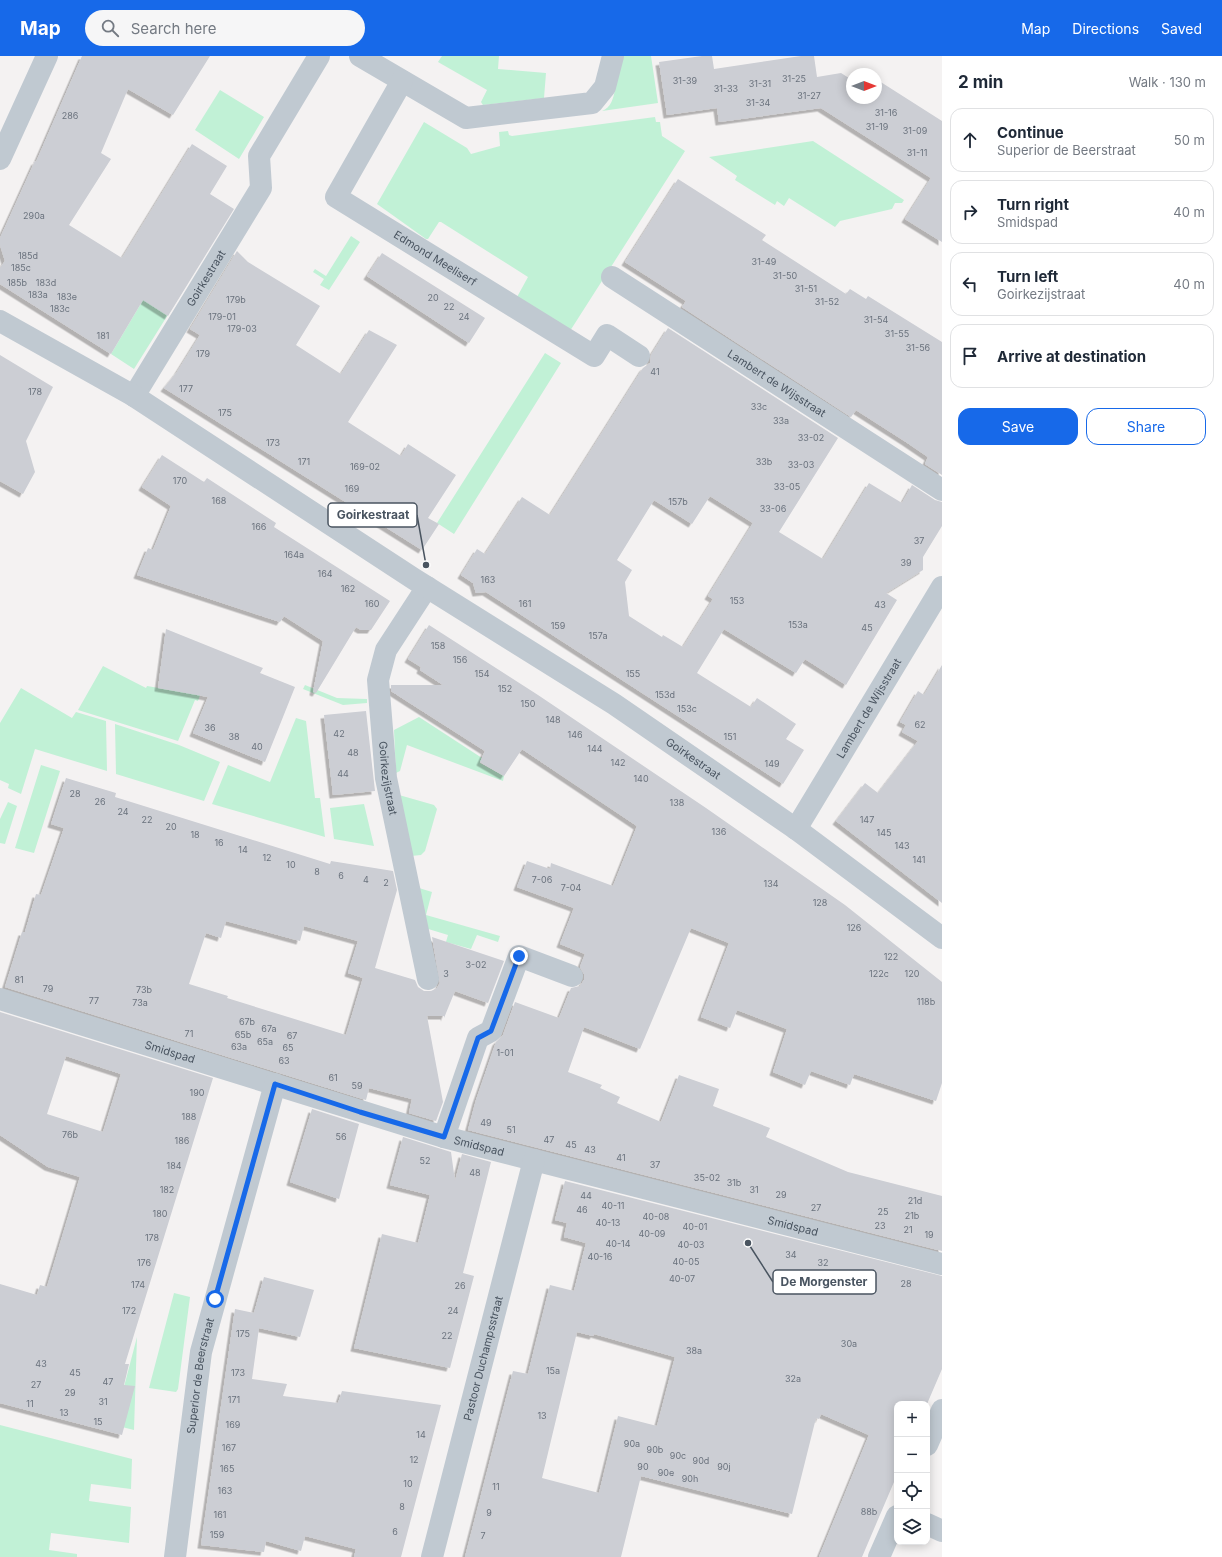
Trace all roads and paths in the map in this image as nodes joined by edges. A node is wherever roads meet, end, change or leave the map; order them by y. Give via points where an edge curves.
1 (47, 56) edge
2 (319, 56) edge
3 (360, 56) edge
4 (612, 56) edge
5 (402, 81) junction
6 (0, 159) edge
7 (612, 277) dead end
8 (0, 321) edge
9 (639, 356) dead end
10 (134, 396) junction
11 (942, 490) edge
12 (427, 587) junction
13 (942, 587) edge
14 (796, 829) junction
15 (942, 938) edge
16 (572, 976) dead end
17 (428, 979) dead end
18 (0, 999) edge
19 (275, 1084) junction
20 (444, 1137) junction
21 (534, 1160) junction
22 (942, 1264) edge
23 (942, 1410) edge
24 (930, 1438) edge
25 (894, 1523) edge
26 (930, 1525) edge
27 (942, 1531) edge
28 (175, 1557) edge
29 (432, 1557) edge
30 (879, 1557) edge

1 - 6 street
2 - 10 street, Goirkestraat via 259,156 261,188
3 - 5 street
4 - 5 street via 605,87 592,103 466,118
5 - 9 street, Edmond Meeliserf via 336,197 594,356 607,336
7 - 11 street, Lambert de Wijsstraat
8 - 10 street, Goirkestraat
10 - 12 street, Goirkestraat
12 - 14 street, Goirkestraat via 614,704
12 - 17 street, Goirkezijstraat via 386,650 378,680 386,778
13 - 14 street, Lambert de Wijsstraat
14 - 15 street, Goirkestraat
16 - 20 street via 519,956 491,1031 478,1038
18 - 19 street, Smidspad
19 - 20 street, Smidspad
19 - 28 street, Superior de Beerstraat via 201,1352
20 - 21 street, Smidspad
21 - 22 street, Smidspad
21 - 29 street, Pastoor Duchampsstraat
23 - 24 street
25 - 30 street
26 - 27 street

